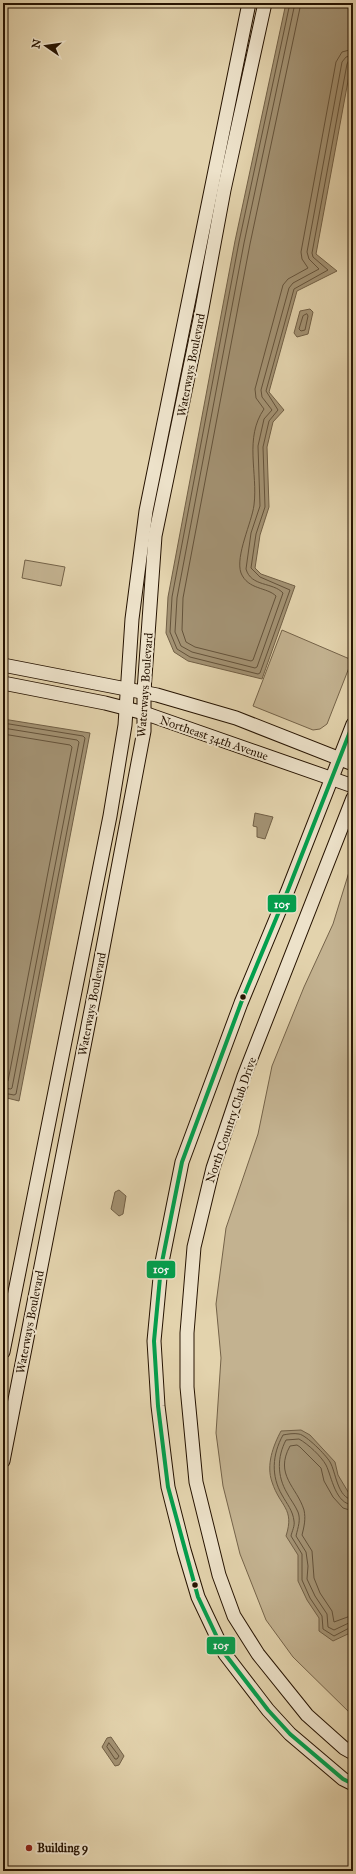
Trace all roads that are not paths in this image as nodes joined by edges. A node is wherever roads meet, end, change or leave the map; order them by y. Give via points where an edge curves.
1 (249, 3) edge
2 (265, 3) edge
3 (3, 665) edge
4 (3, 683) edge
5 (128, 688) junction
6 (144, 691) junction
7 (126, 708) junction
8 (144, 713) junction
9 (353, 724) edge
10 (339, 758) junction
11 (353, 764) edge
12 (331, 779) junction
13 (353, 786) edge
14 (353, 798) edge
15 (3, 1352) edge
16 (3, 1461) edge
17 (353, 1753) edge
18 (353, 1784) edge

1 - 5 street, Waterways Boulevard via 146,511 132,619
2 - 6 street, Waterways Boulevard via 224,190 156,536
3 - 5 street, Northeast 34th Avenue
4 - 7 street, Northeast 34th Avenue
5 - 6 street, Northeast 34th Avenue
5 - 7 street, Waterways Boulevard
6 - 8 street, Waterways Boulevard
6 - 10 street, Northeast 34th Avenue via 236,718
7 - 8 street, Northeast 34th Avenue
7 - 15 street, Waterways Boulevard via 110,816
8 - 12 street, Northeast 34th Avenue
8 - 16 street, Waterways Boulevard via 144,731
9 - 10 street
10 - 11 street, Northeast 34th Avenue
10 - 12 street
12 - 13 street, Northeast 34th Avenue
12 - 18 street via 241,1003 182,1162 161,1267 154,1341 158,1406 168,1487 198,1597 225,1654 268,1710 290,1734 343,1779
14 - 17 street, North Country Club Drive via 244,1076 213,1168 196,1240 187,1333 187,1387 196,1482 219,1575 234,1616 258,1654 307,1715

